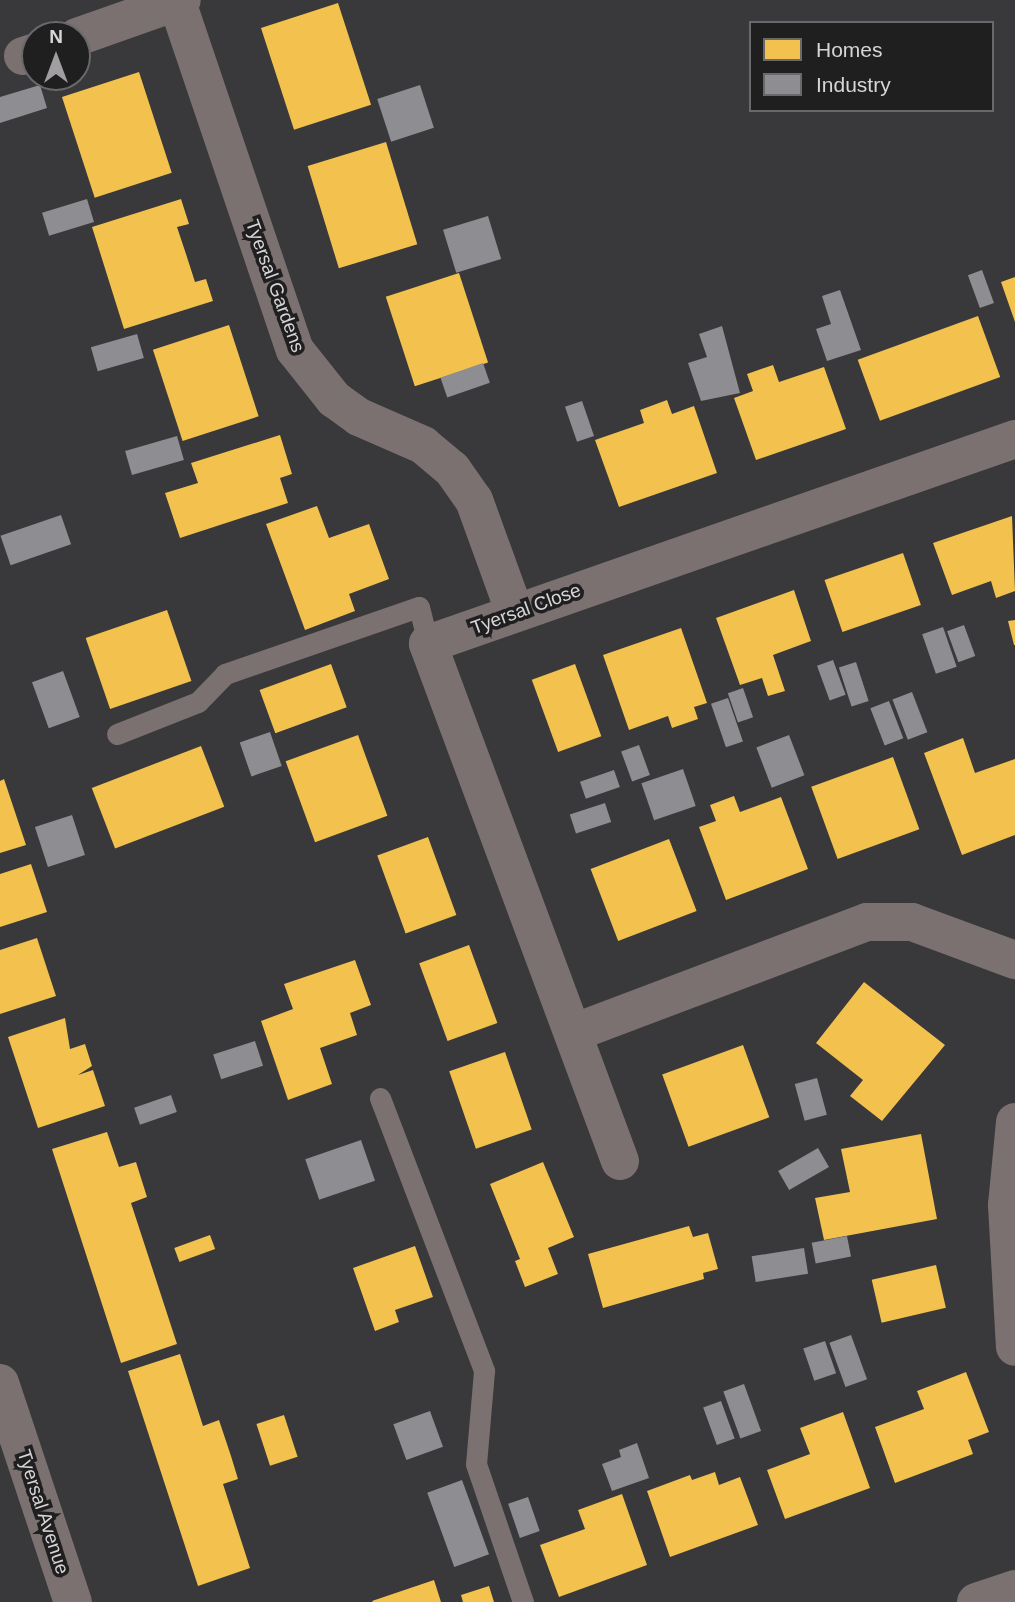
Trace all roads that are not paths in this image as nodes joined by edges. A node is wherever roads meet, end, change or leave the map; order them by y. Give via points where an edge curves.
1 (180, 1) edge
2 (91, 32) edge
3 (1015, 439) edge
4 (515, 612) junction
5 (428, 644) junction
6 (117, 734) dead end
7 (1015, 960) edge
8 (572, 1033) junction
9 (380, 1098) dead end
10 (1015, 1122) edge
11 (620, 1161) dead end
12 (1011, 1205) edge
13 (1015, 1347) edge
14 (0, 1382) edge
15 (1015, 1589) edge
16 (74, 1602) edge
17 (523, 1602) edge
18 (976, 1602) edge

1 - 2 street
1 - 4 street, Tyersal Gardens via 295,350 334,399 359,417 423,445 452,469 474,500
3 - 4 street, Tyersal Close
4 - 5 street, Tyersal Close
5 - 6 lane via 419,607 225,674 198,702
5 - 8 street
7 - 8 street via 912,922 867,922
8 - 11 street
9 - 17 lane via 484,1371 476,1464
10 - 12 street
12 - 13 street
14 - 16 street, Tyersal Avenue
15 - 18 street

